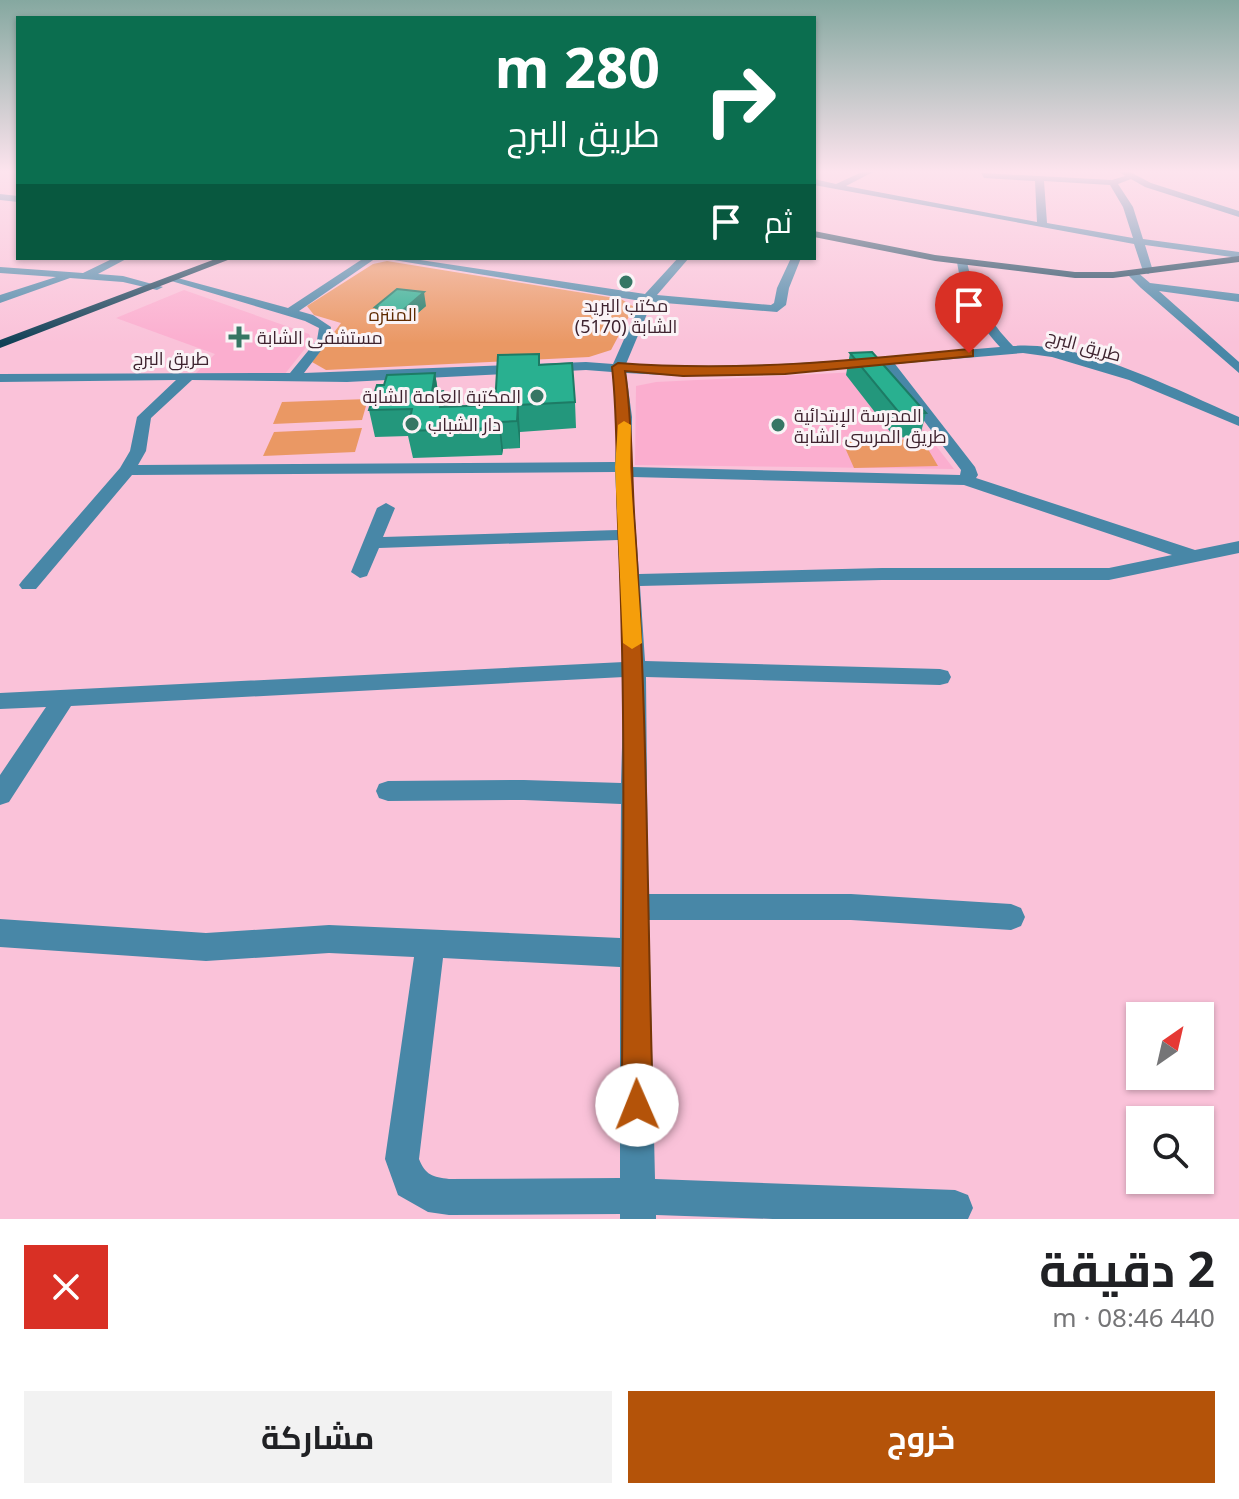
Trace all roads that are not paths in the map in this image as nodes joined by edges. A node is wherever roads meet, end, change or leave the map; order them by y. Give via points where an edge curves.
1 (1059, 229) edge
2 (1135, 229) edge
3 (816, 235) edge
4 (1140, 243) junction
5 (1239, 257) edge
6 (119, 260) edge
7 (223, 260) edge
8 (368, 260) edge
9 (400, 260) edge
10 (489, 260) edge
11 (682, 260) edge
12 (795, 260) edge
13 (962, 262) junction
14 (0, 270) edge
15 (474, 271) junction
16 (1148, 271) junction
17 (1132, 273) junction
18 (72, 275) junction
19 (87, 276) junction
20 (174, 280) junction
21 (1145, 286) junction
22 (157, 287) junction
23 (648, 298) junction
24 (1239, 298) edge
25 (0, 299) edge
26 (290, 312) junction
27 (0, 344) edge
28 (1009, 349) junction
29 (887, 362) junction
30 (618, 367) junction
31 (1239, 369) edge
32 (189, 376) junction
33 (0, 378) edge
34 (293, 378) junction
35 (1239, 422) edge
36 (127, 470) junction
37 (623, 470) junction
38 (965, 480) junction
39 (386, 508) dead end
40 (626, 535) junction
41 (373, 543) junction
42 (1239, 547) edge
43 (1195, 557) junction
44 (360, 572) dead end
45 (628, 580) junction
46 (29, 585) dead end
47 (635, 669) junction
48 (940, 677) dead end
49 (64, 698) junction
50 (0, 701) edge
51 (388, 791) dead end
52 (633, 794) junction
53 (0, 795) edge
54 (634, 907) junction
55 (1011, 917) dead end
56 (0, 933) edge
57 (430, 945) junction
58 (636, 953) junction
59 (638, 1207) edge
60 (955, 1208) dead end

1 - 4 street
2 - 4 street
3 - 13 main road
4 - 5 street
4 - 16 street
5 - 16 main road
6 - 19 street
7 - 20 main road
8 - 26 street
9 - 15 street
10 - 15 street
11 - 23 street
12 - 23 street via 777,308
13 - 17 main road via 1075,275
13 - 28 street via 973,303
14 - 18 street
15 - 23 street
16 - 17 main road
17 - 21 street
18 - 19 street
18 - 25 street
19 - 22 street
20 - 22 main road
20 - 26 street
21 - 24 street
21 - 31 street
22 - 27 main road
23 - 30 street
26 - 34 street via 319,323 327,332
28 - 29 street, طريق البرج
28 - 35 street, طريق البرج via 1052,352 1103,365
29 - 30 street, طريق البرج via 743,372
29 - 38 street via 969,470
30 - 34 street, طريق البرج
30 - 37 street via 625,417
32 - 33 street, طريق البرج
32 - 34 street, طريق البرج
32 - 36 street via 144,417 138,451
36 - 37 street
36 - 46 street
37 - 38 street
37 - 40 street
38 - 43 street
39 - 41 street
40 - 41 street
40 - 45 street
41 - 44 street
42 - 43 street
43 - 45 street via 1109,574
45 - 47 street
47 - 48 street
47 - 49 street
47 - 52 street
49 - 50 street
49 - 53 street
51 - 52 street
52 - 54 street
54 - 55 street via 851,907
54 - 58 street
56 - 57 street via 206,947 329,939
57 - 58 street
57 - 59 street via 402,1159 410,1183 428,1194 449,1197
58 - 59 street
59 - 60 street

